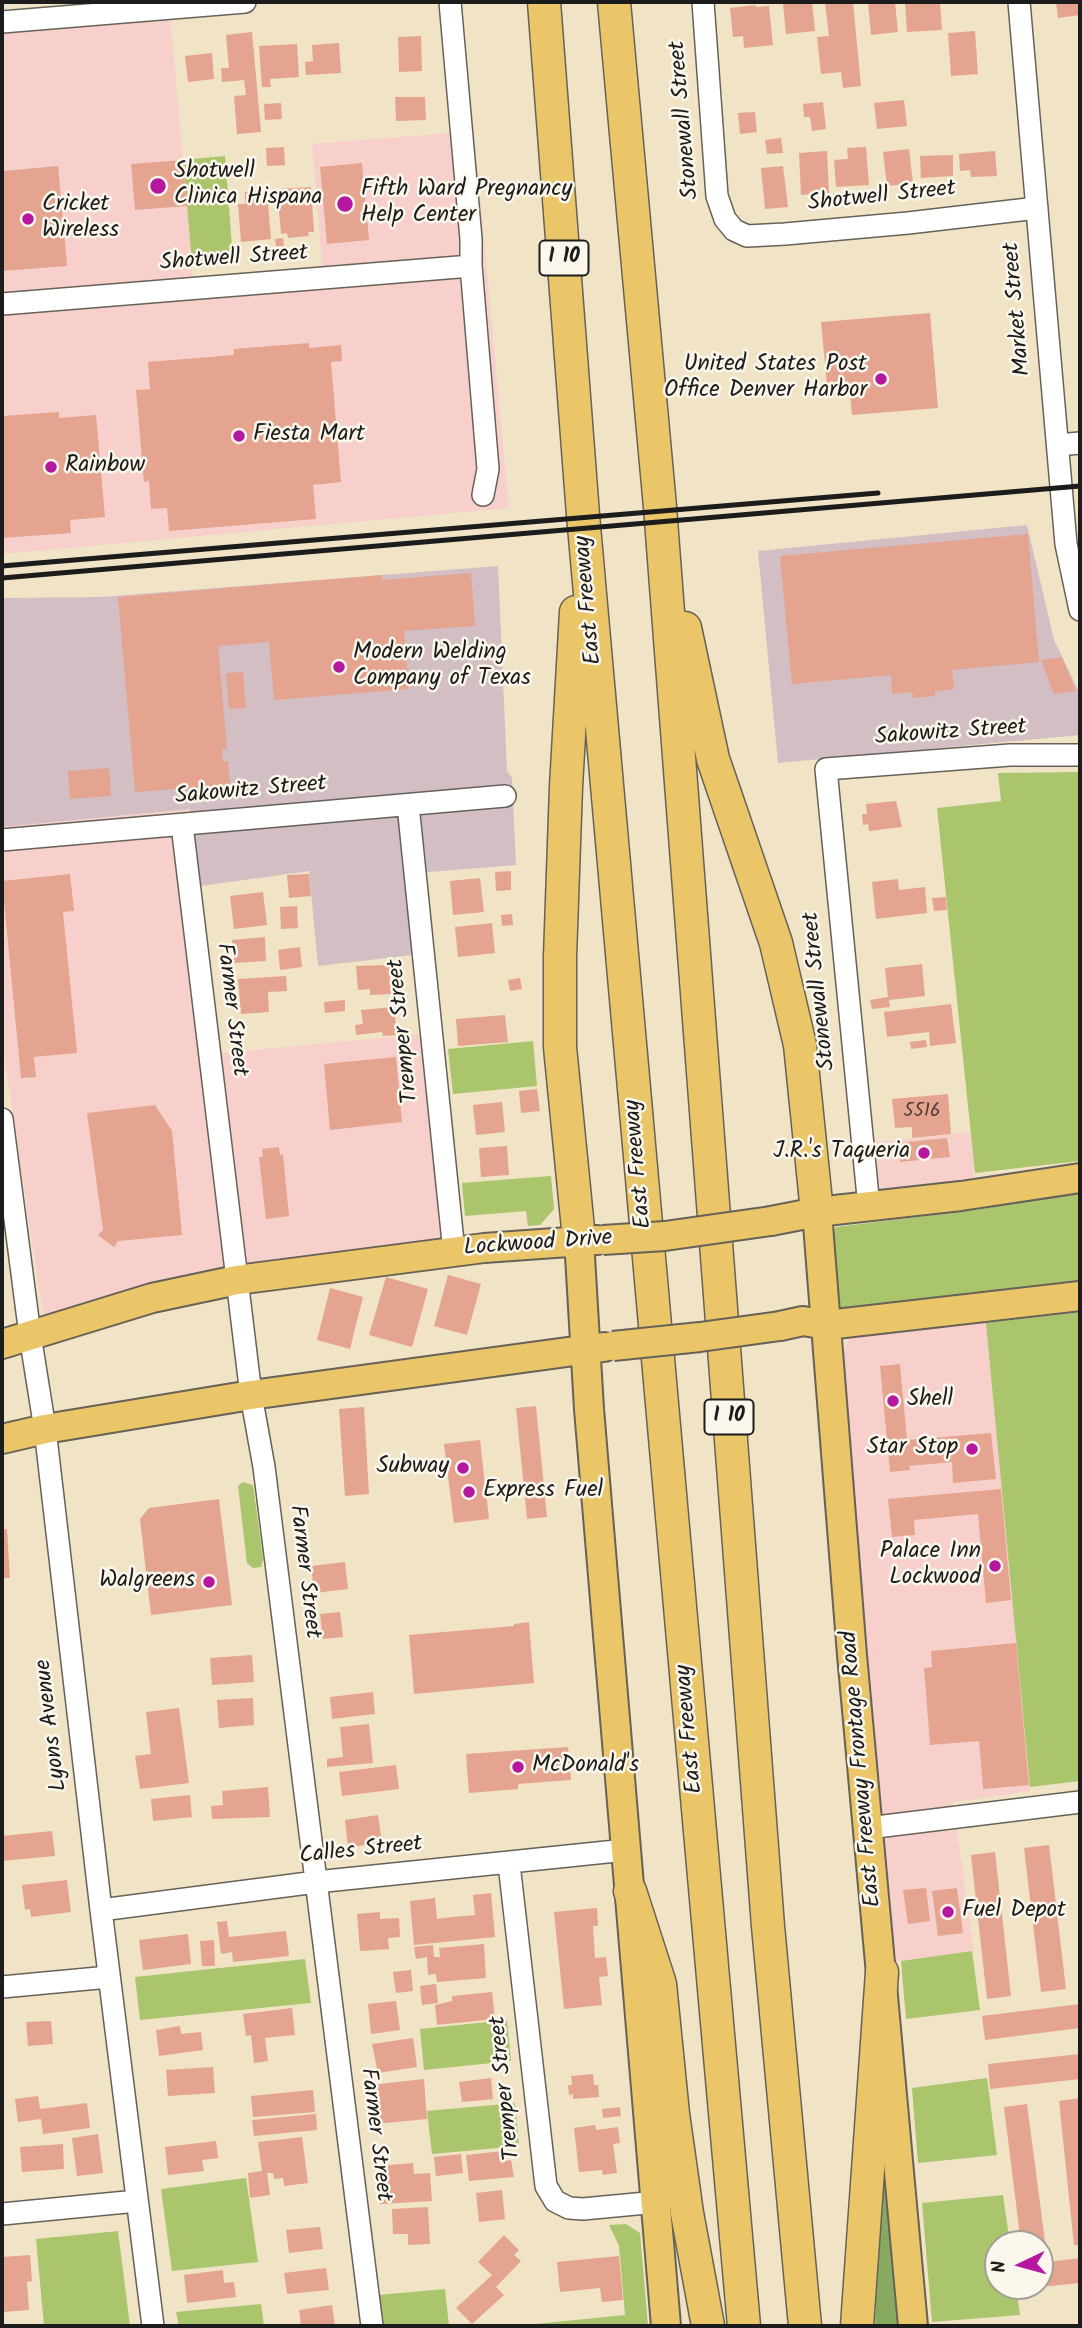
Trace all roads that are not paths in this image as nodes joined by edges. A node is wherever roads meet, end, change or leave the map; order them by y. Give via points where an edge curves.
1 (246, 2) edge
2 (450, 2) edge
3 (544, 2) edge
4 (614, 2) edge
5 (625, 2) edge
6 (703, 2) edge
7 (1019, 2) edge
8 (2, 22) edge
9 (624, 115) junction
10 (1037, 208) junction
11 (734, 230) joint
12 (471, 266) junction
13 (2, 304) edge
14 (1080, 443) edge
15 (1058, 444) junction
16 (483, 495) dead end
17 (660, 507) junction
18 (583, 515) junction
19 (1080, 610) edge
20 (1080, 755) edge
21 (826, 769) joint
22 (505, 796) dead end
23 (408, 805) junction
24 (181, 825) junction
25 (2, 840) edge
26 (2, 1119) edge
27 (1080, 1178) edge
28 (869, 1207) junction
29 (817, 1212) junction
30 (8, 1223) edge
31 (591, 1240) junction
32 (454, 1252) junction
33 (237, 1280) junction
34 (1080, 1296) edge
35 (827, 1325) junction
36 (30, 1335) junction
37 (2, 1344) edge
38 (600, 1347) junction
39 (251, 1395) junction
40 (45, 1429) junction
41 (2, 1439) edge
42 (1080, 1802) edge
43 (868, 1828) junction
44 (626, 1850) junction
45 (509, 1864) junction
46 (316, 1882) junction
47 (630, 1891) junction
48 (101, 1910) junction
49 (882, 1972) junction
50 (109, 1978) junction
51 (2, 1987) edge
52 (137, 2201) junction
53 (657, 2202) junction
54 (2, 2214) edge
55 (153, 2326) edge
56 (372, 2326) edge
57 (666, 2326) edge
58 (708, 2326) edge
59 (744, 2326) edge
60 (806, 2326) edge
61 (857, 2326) edge
62 (913, 2326) edge

1 - 8 street
2 - 12 street
3 - 18 highway, East Freeway / I 10
4 - 9 highway, I 10
5 - 9 highway
6 - 11 street, Stonewall Street via 717,196
7 - 10 street, Market Street
9 - 17 highway, I 10
10 - 11 street, Shotwell Street via 785,234 747,236
10 - 15 street, Market Street
12 - 13 street, Shotwell Street
12 - 16 street via 488,468
14 - 15 street
15 - 19 street, Market Street via 1066,544
17 - 29 highway via 713,759 776,943 800,1045
17 - 60 highway, I 10 via 768,1926
18 - 31 highway via 570,692 560,1048
18 - 59 highway, East Freeway / I 10
20 - 21 street, Sakowitz Street via 1010,755
21 - 28 street, Stonewall Street
22 - 23 street, Sakowitz Street
23 - 24 street, Sakowitz Street
23 - 32 street, Tremper Street
24 - 25 street, Sakowitz Street
24 - 33 street, Farmer Street
26 - 30 street, Lyons Avenue
27 - 28 main road, Lockwood Drive
28 - 29 main road, Lockwood Drive
29 - 31 main road, Lockwood Drive, bridge via 665,1236
29 - 35 main road, East Freeway Frontage Road
30 - 36 street, Lyons Avenue
31 - 32 main road, Lockwood Drive
31 - 38 main road
32 - 33 main road, Lockwood Drive
33 - 36 main road, Lockwood Drive via 160,1296
33 - 39 street, Farmer Street
34 - 35 main road
35 - 38 main road, bridge via 803,1321
35 - 43 main road, East Freeway Frontage Road
36 - 37 main road, Lockwood Drive
36 - 40 street, Lyons Avenue
38 - 39 main road
38 - 44 main road via 589,1409
39 - 40 main road
39 - 46 street, Farmer Street
40 - 41 main road
40 - 48 street, Lyons Avenue
42 - 43 street
43 - 49 main road, East Freeway Frontage Road
44 - 45 street, Calles Street
44 - 47 main road
45 - 46 street, Calles Street
45 - 53 street, Tremper Street via 546,2186 555,2201 569,2208
46 - 48 street, Calles Street
46 - 56 street, Farmer Street
47 - 53 main road
47 - 58 highway via 660,1984 673,2114
48 - 50 street, Lyons Avenue
49 - 61 highway
49 - 62 main road, East Freeway Frontage Road
50 - 51 street
50 - 52 street, Lyons Avenue
52 - 54 street
52 - 55 street, Lyons Avenue
53 - 57 main road

